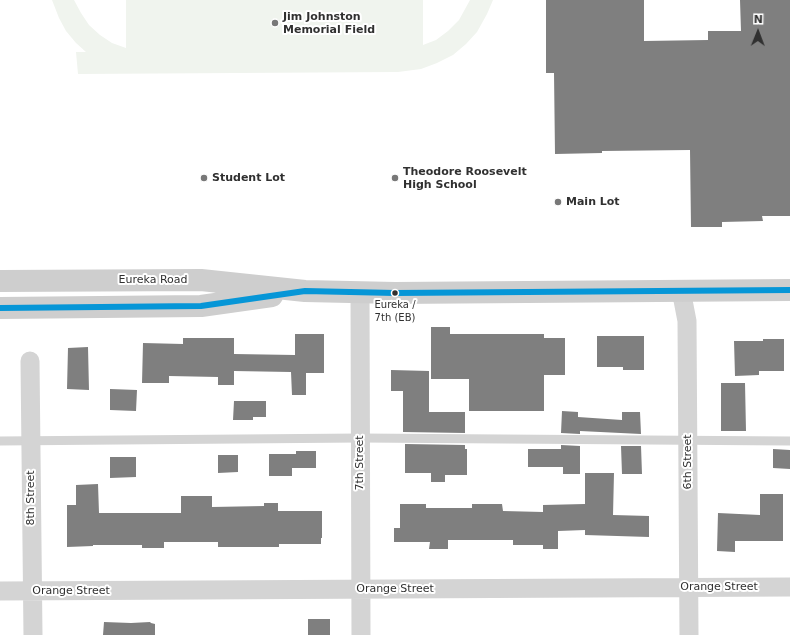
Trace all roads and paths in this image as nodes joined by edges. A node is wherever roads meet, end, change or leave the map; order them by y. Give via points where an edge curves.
1 (0, 281) edge
2 (681, 290) junction
3 (790, 290) edge
4 (305, 292) junction
5 (360, 292) junction
6 (0, 308) edge
7 (30, 360) dead end
8 (360, 438) junction
9 (31, 440) junction
10 (0, 441) edge
11 (688, 441) junction
12 (790, 441) edge
13 (790, 586) edge
14 (688, 587) junction
15 (361, 589) junction
16 (0, 591) edge
17 (32, 591) junction
18 (33, 635) edge
19 (361, 635) edge
20 (689, 635) edge

1 - 4 main road, Eureka Road via 201,280
2 - 3 main road, Eureka Road
2 - 5 main road, Eureka Road
2 - 11 street, 6th Street via 687,321
4 - 5 main road, Eureka Road
4 - 6 main road, Eureka Road via 201,306
5 - 8 street, 7th Street
7 - 9 street, 8th Street
8 - 9 lane
8 - 11 lane
8 - 15 street, 7th Street
9 - 10 lane
9 - 17 street, 8th Street
11 - 12 lane
11 - 14 street, 6th Street
13 - 14 street, Orange Street
14 - 15 street, Orange Street
14 - 20 street, 6th Street
15 - 17 street, Orange Street
15 - 19 street, 7th Street
16 - 17 street, Orange Street
17 - 18 street, 8th Street

